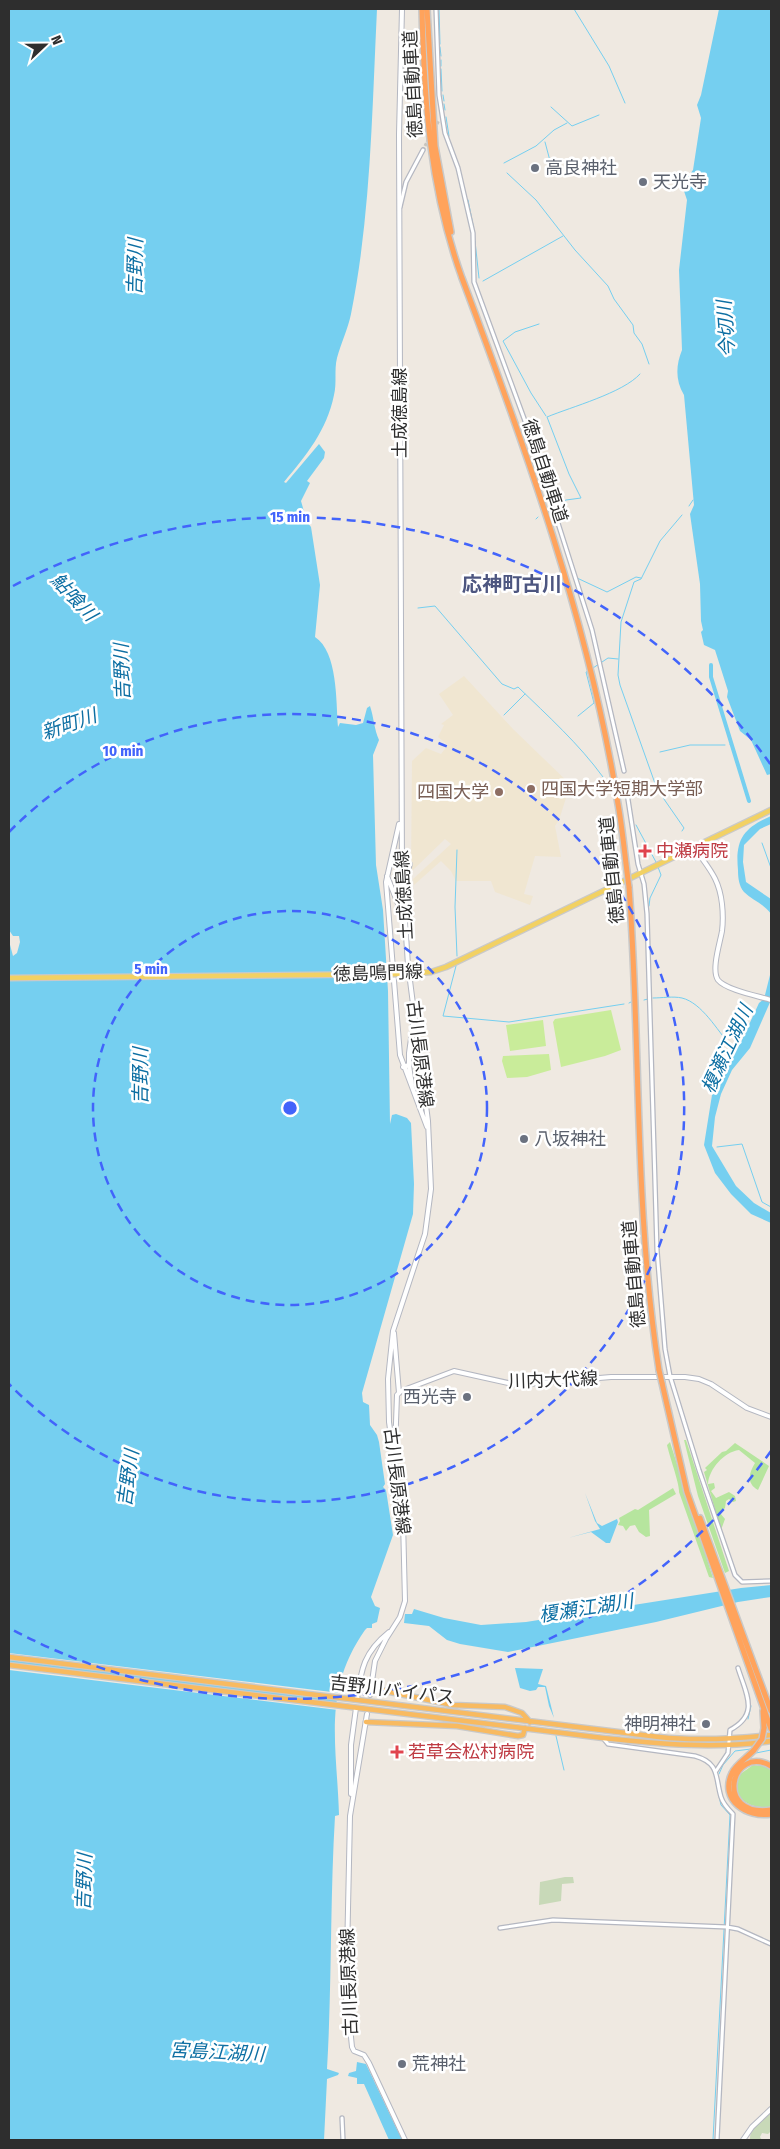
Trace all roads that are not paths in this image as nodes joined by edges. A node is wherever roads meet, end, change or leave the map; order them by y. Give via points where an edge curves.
1 (402, 9) edge
2 (422, 9) edge
3 (427, 9) edge
4 (436, 9) edge
5 (442, 115) junction
6 (439, 120) tunnel mouth
7 (423, 150) tunnel mouth
8 (400, 208) junction
9 (461, 276) junction
10 (624, 771) dead end
11 (628, 793) dead end
12 (771, 810) edge
13 (401, 817) junction
14 (694, 847) junction
15 (410, 864) dead end
16 (641, 872) junction
17 (387, 876) junction
18 (403, 894) junction
19 (404, 920) junction
20 (392, 973) joint
21 (410, 974) junction
22 (9, 978) edge
23 (771, 1000) edge
24 (415, 1015) junction
25 (408, 1057) junction
26 (401, 1061) junction
27 (409, 1065) junction
28 (404, 1067) junction
29 (412, 1089) junction
30 (430, 1134) junction
31 (393, 1331) junction
32 (670, 1376) junction
33 (399, 1393) junction
34 (771, 1417) edge
35 (394, 1460) junction
36 (771, 1580) edge
37 (733, 1610) junction
38 (393, 1628) junction
39 (9, 1657) edge
40 (753, 1659) junction
41 (9, 1665) edge
42 (738, 1668) dead end
43 (371, 1688) junction
44 (370, 1695) dead end
45 (357, 1699) junction
46 (771, 1702) edge
47 (763, 1703) junction
48 (507, 1707) junction
49 (356, 1708) junction
50 (771, 1711) edge
51 (367, 1714) dead end
52 (498, 1718) junction
53 (366, 1722) junction
54 (530, 1722) junction
55 (525, 1728) junction
56 (771, 1728) edge
57 (771, 1735) edge
58 (603, 1738) junction
59 (729, 1739) junction
60 (771, 1741) edge
61 (729, 1745) junction
62 (771, 1766) edge
63 (716, 1771) junction
64 (352, 1806) junction
65 (771, 1810) edge
66 (771, 1814) edge
67 (725, 1927) junction
68 (500, 1928) dead end
69 (771, 1944) edge
70 (771, 2109) edge
71 (342, 2118) dead end
72 (343, 2140) edge
73 (405, 2140) edge
74 (717, 2140) edge
75 (743, 2140) edge

1 - 8 main road, 土成徳島線
2 - 9 highway, 徳島自動車道 via 430,147 444,217
3 - 9 highway, 徳島自動車道 via 435,146
4 - 5 street
5 - 6 street
5 - 10 street via 473,233 474,282 529,432 592,630
7 - 8 street via 406,182
8 - 13 main road, 土成徳島線
9 - 37 highway, 徳島自動車道, bridge via 525,450 579,626 612,767 629,887 646,1278 659,1370 688,1492
11 - 16 street
12 - 14 main road, 徳島鳴門線
13 - 17 main road, 土成徳島線
13 - 18 main road, 土成徳島線
14 - 16 main road, 徳島鳴門線
14 - 23 main road via 714,875 721,896 722,929 717,977 729,987
15 - 18 street
16 - 21 main road, 徳島鳴門線 via 446,967
16 - 32 street via 650,964 657,1250
17 - 19 main road
17 - 20 main road, 土成徳島線
18 - 19 main road, 土成徳島線
19 - 21 main road, 土成徳島線
20 - 26 main road, 古川長原港線
21 - 22 main road, 徳島鳴門線, bridge
21 - 24 main road, 古川長原港線
24 - 25 main road
24 - 30 main road, 古川長原港線
25 - 26 main road via 405,1062
25 - 27 main road
26 - 28 main road, 古川長原港線
27 - 28 main road
27 - 29 main road
28 - 29 main road, 古川長原港線
29 - 30 main road, 古川長原港線
30 - 31 main road, 古川長原港線 via 431,1184 427,1223
31 - 33 main road, 古川長原港線
31 - 35 main road, 古川長原港線 via 387,1396
32 - 33 main road, 川内大代線 via 517,1385 454,1371
32 - 34 main road, 川内大代線 via 711,1384 747,1408
32 - 36 street via 735,1575 742,1582
33 - 35 main road via 396,1398
35 - 38 main road, 古川長原港線 via 403,1520 406,1583 404,1606
37 - 40 highway, 徳島自動車道
37 - 47 highway, 徳島自動車道
38 - 43 main road, 古川長原港線 via 375,1661
38 - 45 main road, 古川長原港線 via 366,1656
39 - 45 highway, 吉野川バイパス
40 - 46 highway
40 - 50 highway, 徳島自動車道
41 - 49 highway, 吉野川バイパス
42 - 59 street via 749,1708 742,1722 730,1730
43 - 44 main road, 古川長原港線
43 - 48 highway via 453,1705
45 - 52 highway, 吉野川バイパス
47 - 56 highway, 徳島自動車道
47 - 66 highway, bridge via 762,1739 731,1774 730,1792 735,1804 746,1812
48 - 52 highway via 506,1715
48 - 54 highway via 522,1712
49 - 55 highway, 吉野川バイパス
49 - 64 main road, 古川長原港線 via 351,1745
51 - 53 main road, 古川長原港線
52 - 54 highway, 吉野川バイパス
53 - 55 highway via 457,1726 518,1736 523,1735
53 - 64 main road, 古川長原港線
54 - 59 highway, 吉野川バイパス via 682,1740
55 - 58 highway, 吉野川バイパス
57 - 59 highway, 吉野川バイパス
58 - 61 highway, 吉野川バイパス via 673,1745
58 - 63 street via 608,1744 702,1758
59 - 61 street
60 - 61 highway, 吉野川バイパス
61 - 63 street via 728,1753
62 - 65 highway via 757,1762 746,1764 738,1771 733,1786 735,1796 743,1805 754,1810
63 - 67 street via 722,1798 733,1816
64 - 73 main road, 古川長原港線 via 347,1872 346,2002 351,2044 354,2051 364,2055 369,2063
67 - 68 street via 553,1920
67 - 69 street
67 - 74 street
70 - 75 main road
71 - 72 street

